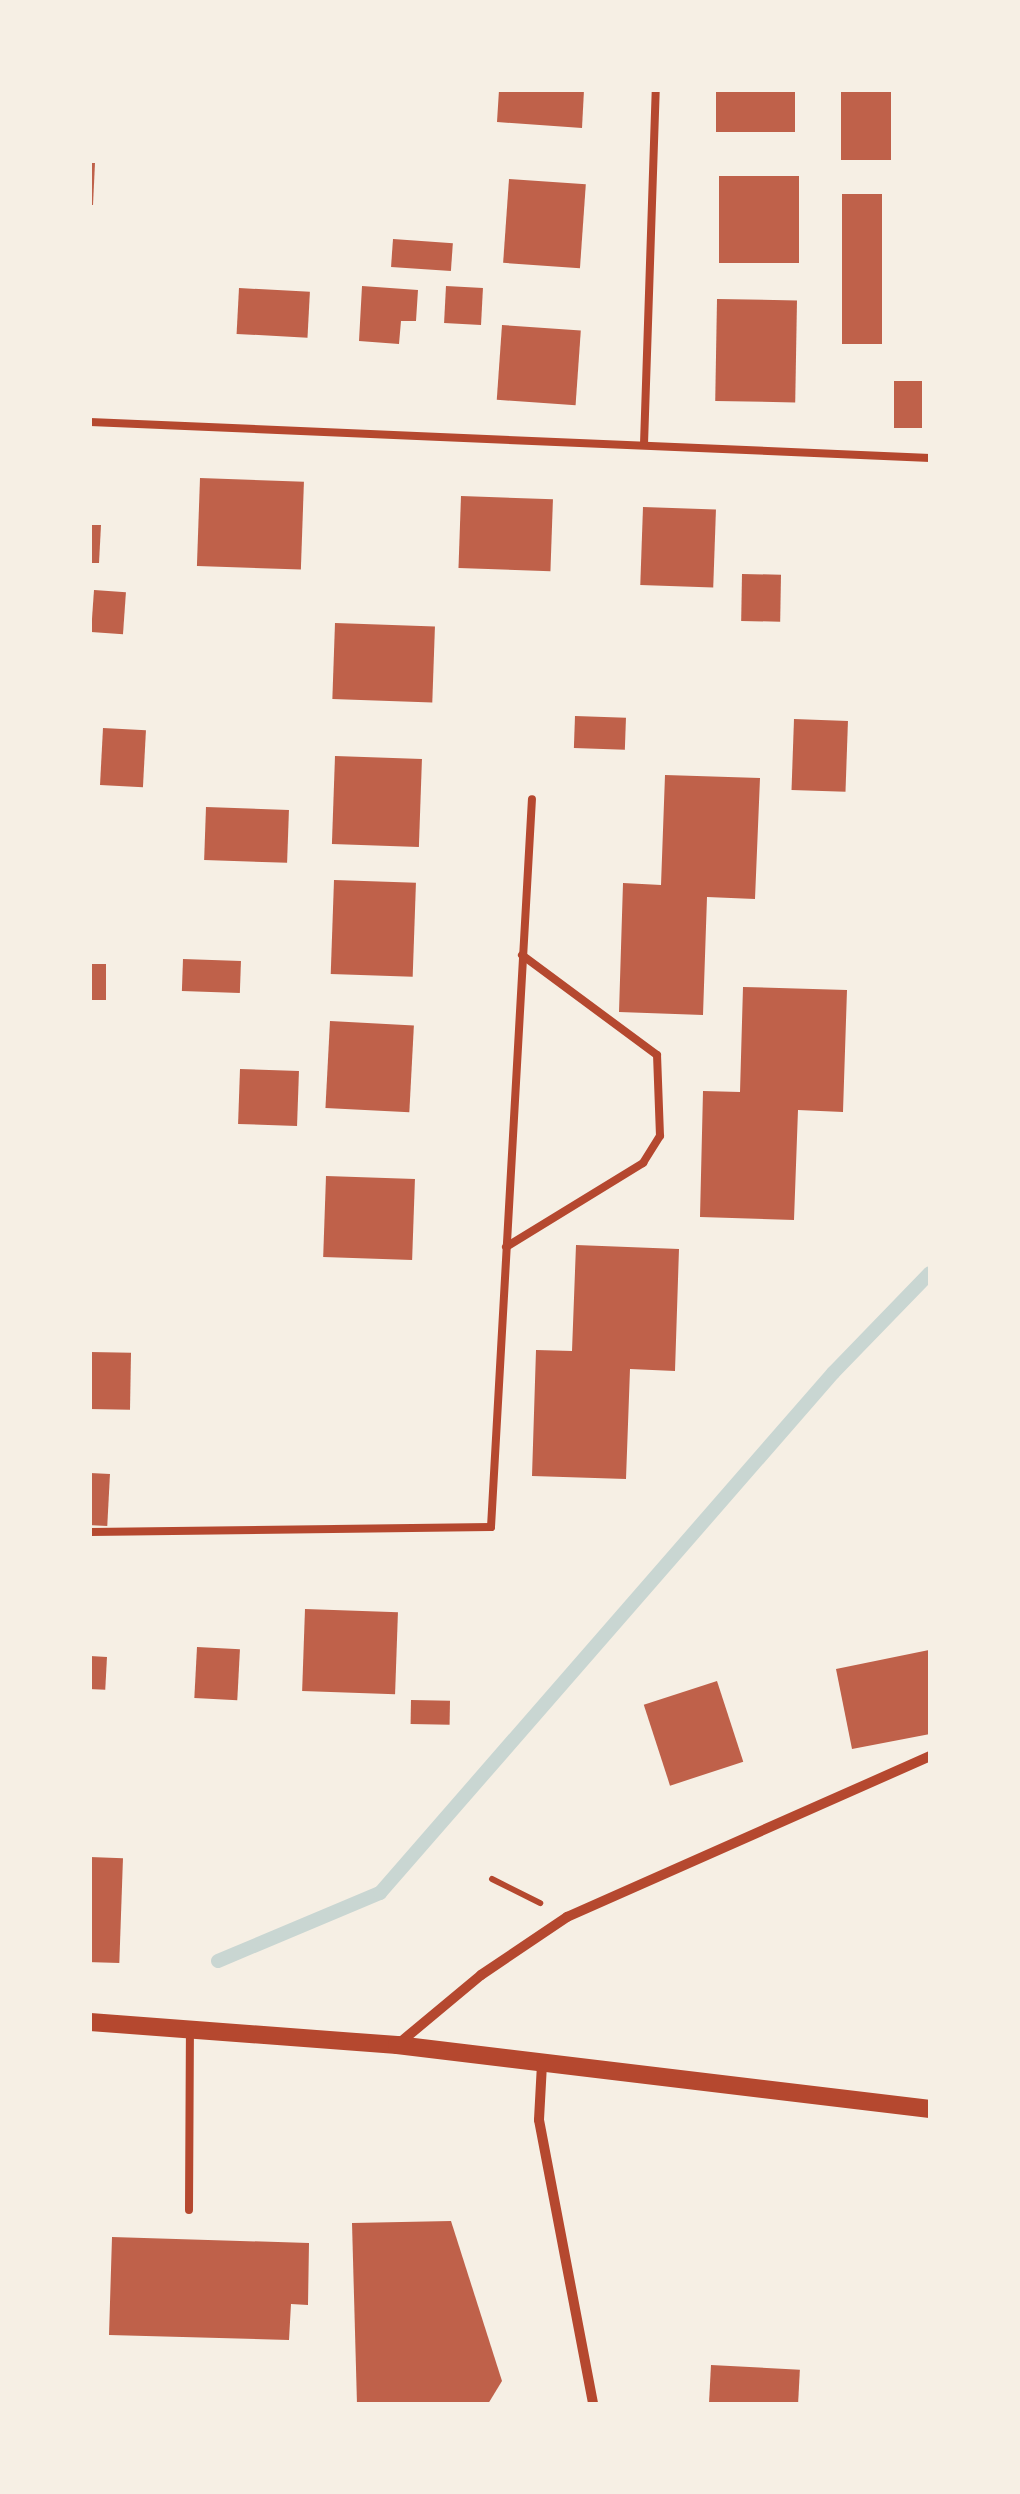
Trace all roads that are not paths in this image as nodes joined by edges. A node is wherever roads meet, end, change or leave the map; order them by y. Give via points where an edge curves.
1 (656, 90) edge
2 (90, 422) edge
3 (644, 444) junction
4 (930, 458) edge
5 (532, 799) dead end
6 (522, 955) junction
7 (506, 1247) junction
8 (90, 1532) edge
9 (930, 1756) edge
10 (90, 2022) edge
11 (190, 2027) junction
12 (396, 2046) junction
13 (542, 2064) junction
14 (930, 2109) edge
15 (189, 2210) dead end
16 (593, 2404) edge

1 - 3 lane
2 - 3 lane
3 - 4 lane
5 - 6 lane
6 - 7 lane
6 - 7 lane via 657,1055 660,1136 643,1163
7 - 8 lane via 491,1527
9 - 12 street via 567,1917
10 - 11 street
11 - 12 street
11 - 15 lane
12 - 13 street
13 - 14 street
13 - 16 street via 539,2120

